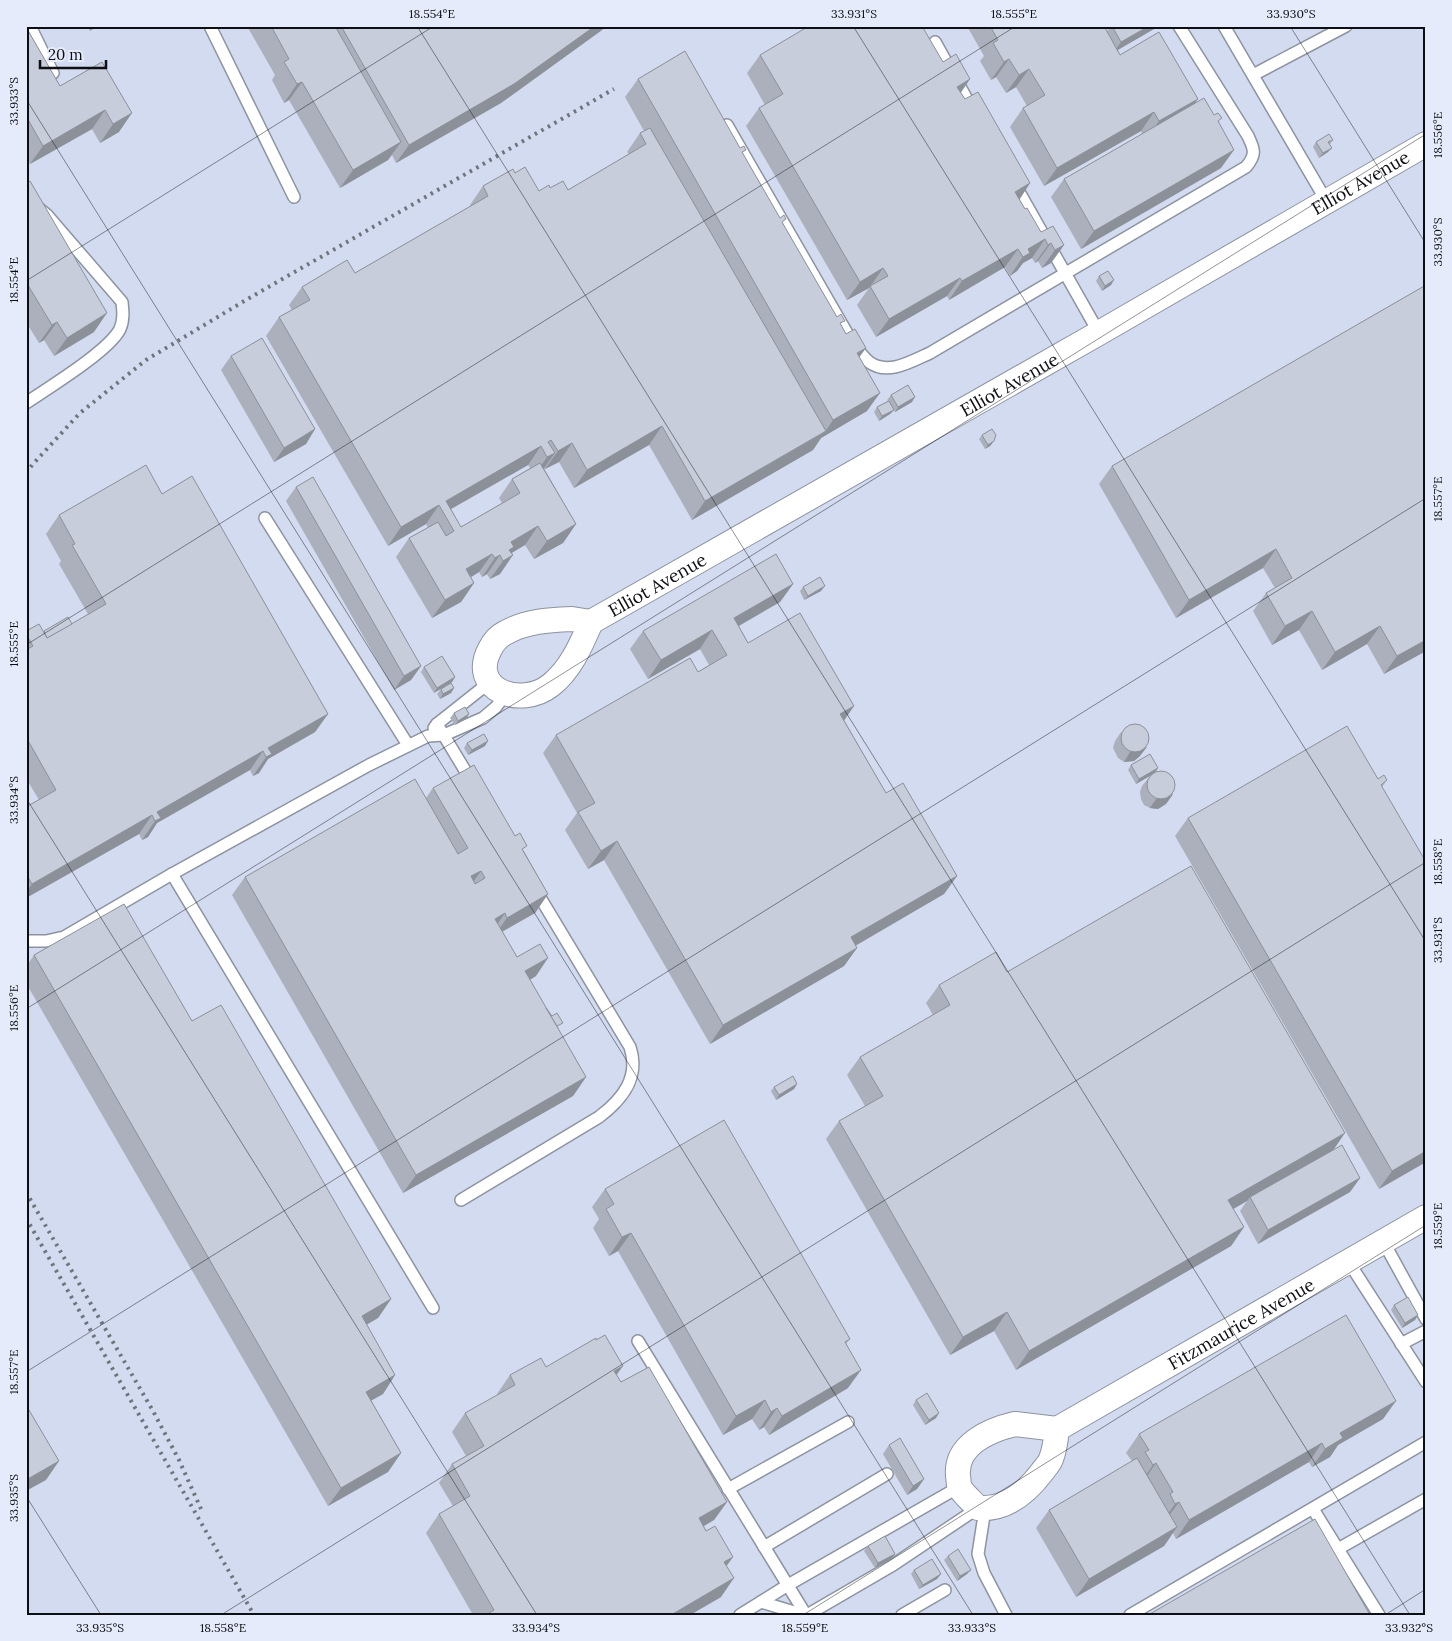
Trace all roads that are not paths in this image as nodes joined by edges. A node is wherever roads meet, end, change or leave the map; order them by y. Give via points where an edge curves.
1 (30, 26) edge
2 (210, 26) edge
3 (1179, 26) edge
4 (1224, 26) edge
5 (1346, 26) edge
6 (935, 42) dead end
7 (53, 73) edge
8 (1253, 75) junction
9 (978, 119) edge
10 (727, 125) edge
11 (1426, 144) edge
12 (1007, 171) edge
13 (26, 198) edge
14 (294, 198) dead end
15 (1327, 202) junction
16 (1066, 274) junction
17 (1099, 333) junction
18 (26, 404) edge
19 (265, 518) dead end
20 (591, 622) junction
21 (498, 688) junction
22 (437, 724) junction
23 (444, 735) junction
24 (428, 736) junction
25 (408, 745) junction
26 (479, 794) edge
27 (172, 874) junction
28 (530, 878) edge
29 (26, 941) edge
30 (461, 1200) dead end
31 (1426, 1217) edge
32 (1383, 1241) junction
33 (1348, 1262) junction
34 (434, 1308) dead end
35 (1426, 1319) edge
36 (1426, 1331) edge
37 (638, 1341) dead end
38 (1401, 1344) junction
39 (1426, 1382) edge
40 (848, 1422) dead end
41 (1057, 1429) junction
42 (1426, 1442) edge
43 (887, 1474) dead end
44 (960, 1487) junction
45 (728, 1488) junction
46 (1426, 1499) edge
47 (982, 1508) junction
48 (1313, 1509) junction
49 (764, 1546) junction
50 (1338, 1549) junction
51 (788, 1586) junction
52 (945, 1590) dead end
53 (761, 1602) junction
54 (740, 1615) edge
55 (806, 1615) edge
56 (902, 1615) edge
57 (1006, 1615) edge
58 (1130, 1615) edge
59 (1379, 1615) edge

1 - 7 lane
2 - 14 lane
3 - 16 lane via 1248,136 1254,149 1252,159 1246,167
4 - 8 lane
5 - 8 lane
6 - 9 lane
8 - 15 lane
10 - 16 lane via 855,348 870,363 885,368 899,366 930,353
11 - 15 street, Elliot Avenue
12 - 16 lane
13 - 18 lane via 47,215 122,302 124,314 120,328 110,342
15 - 17 street, Elliot Avenue
16 - 17 lane
17 - 20 street, Elliot Avenue
19 - 25 lane
20 - 21 street via 576,655 551,685 527,696
20 - 21 street via 572,619 542,621 504,633 486,656 485,671
21 - 22 lane
21 - 23 lane via 496,707 483,718
22 - 23 lane
22 - 24 lane
23 - 24 lane
23 - 26 lane
24 - 25 lane
25 - 27 lane
27 - 29 lane via 64,938
27 - 34 lane
28 - 30 lane via 630,1047 634,1058 633,1074 610,1109
31 - 32 street, Fitzmaurice Avenue
32 - 33 street, Fitzmaurice Avenue
32 - 35 lane
33 - 38 lane
33 - 41 street, Fitzmaurice Avenue
36 - 38 lane
37 - 45 lane
38 - 39 lane
40 - 45 lane
41 - 44 street via 1015,1424 985,1435 962,1455 957,1468
41 - 47 street via 1051,1460 1033,1484 1020,1496 995,1507
42 - 48 lane
43 - 49 lane
44 - 47 street
44 - 51 lane
45 - 49 lane
46 - 50 lane
47 - 55 lane
47 - 57 lane via 978,1554
48 - 50 lane
48 - 58 lane
49 - 51 lane
50 - 59 lane
51 - 53 lane
51 - 55 lane
52 - 56 lane
53 - 54 lane
53 - 55 lane

